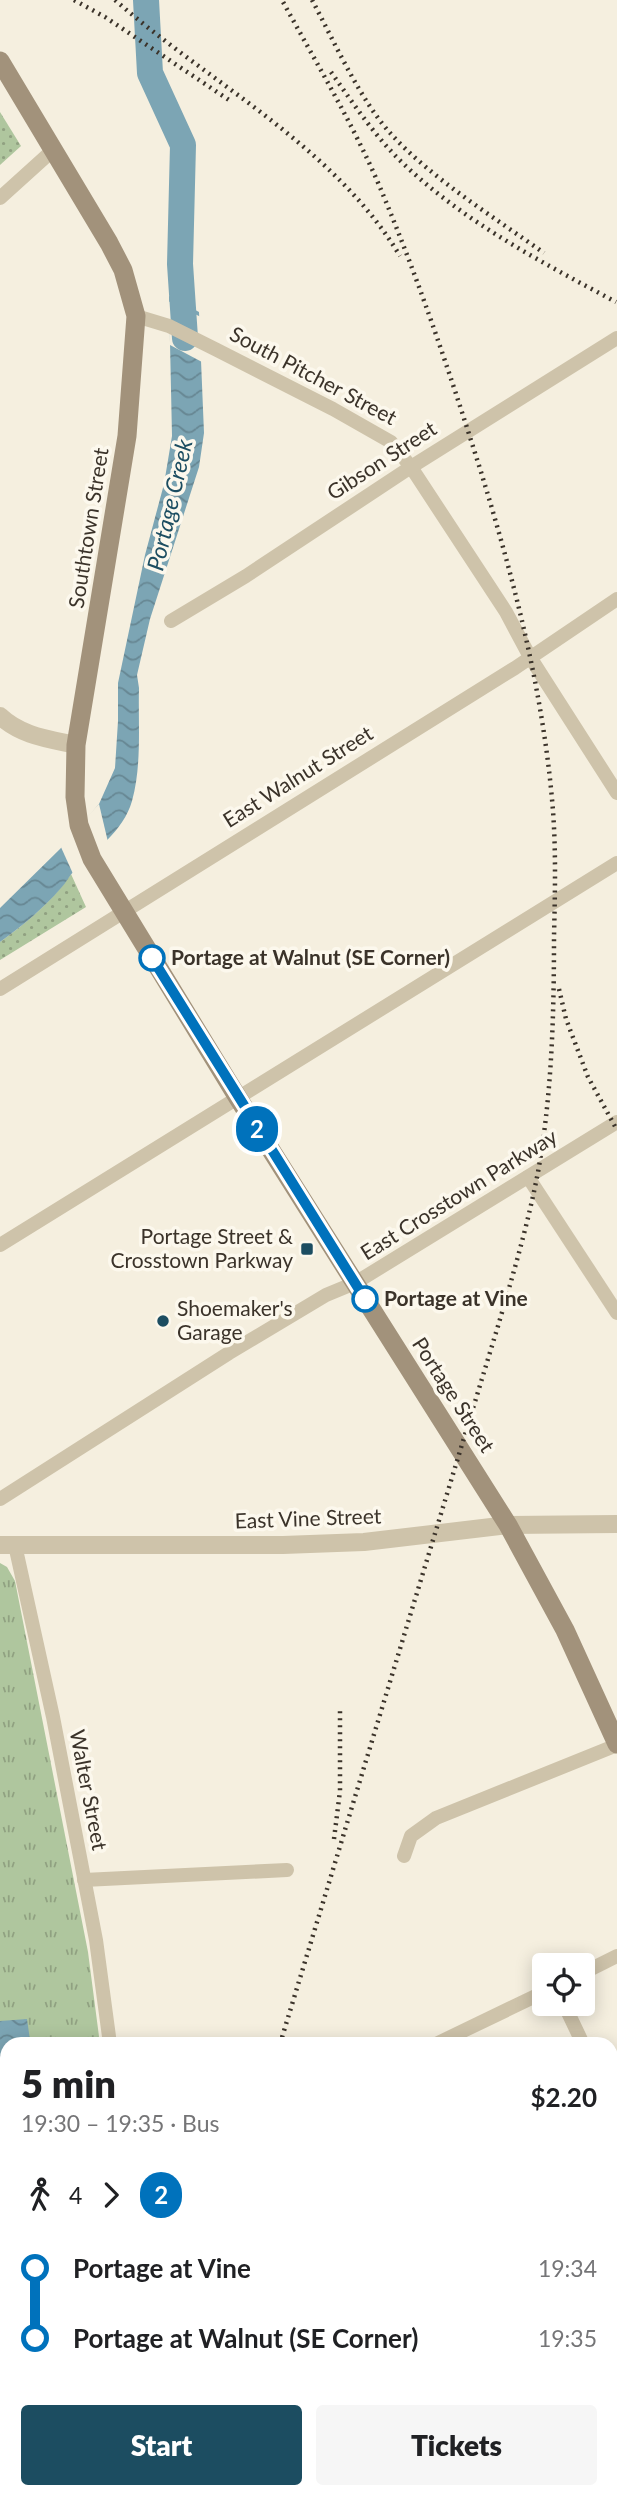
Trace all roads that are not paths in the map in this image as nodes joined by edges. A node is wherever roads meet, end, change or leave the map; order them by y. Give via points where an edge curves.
1 (0, 61) edge
2 (52, 151) junction
3 (0, 198) edge
4 (136, 316) junction
5 (617, 338) edge
6 (411, 467) junction
7 (617, 599) edge
8 (171, 621) dead end
9 (530, 657) junction
10 (0, 716) edge
11 (76, 745) junction
12 (617, 793) edge
13 (617, 863) edge
14 (123, 911) junction
15 (0, 989) edge
16 (238, 1098) junction
17 (617, 1122) edge
18 (528, 1177) junction
19 (0, 1245) edge
20 (355, 1283) junction
21 (617, 1313) edge
22 (0, 1499) edge
23 (617, 1524) edge
24 (508, 1525) junction
25 (8, 1545) edge
26 (617, 1744) edge
27 (404, 1856) dead end
28 (286, 1870) dead end
29 (84, 1880) junction
30 (617, 1956) edge
31 (595, 1967) edge
32 (532, 1998) edge
33 (570, 2016) edge
34 (109, 2037) edge
35 (451, 2037) edge
36 (580, 2037) edge

1 - 2 main road
2 - 3 street
2 - 4 main road via 109,243
4 - 6 street, South Pitcher Street via 169,326 369,428 391,442
4 - 11 main road, Southtown Street via 127,436
5 - 6 street, Gibson Street
6 - 8 street, Gibson Street
6 - 9 street, South Pitcher Street via 506,612
7 - 9 street, East Walnut Street
9 - 12 street, South Pitcher Street
9 - 14 street, East Walnut Street
10 - 11 street via 22,731
11 - 14 main road, Portage Street via 79,825 92,859
13 - 16 street
14 - 15 street, East Walnut Street
14 - 16 main road, Portage Street
16 - 19 street
16 - 20 main road, Portage Street
17 - 18 street, East Crosstown Parkway
18 - 20 street, East Crosstown Parkway
18 - 21 street
20 - 22 street, East Crosstown Parkway via 326,1295 229,1353
20 - 24 main road, Portage Street
23 - 24 street, East Vine Street
24 - 25 street, East Vine Street via 364,1542
24 - 26 main road, Portage Street via 565,1630
25 - 29 street, Walter Street via 52,1717
26 - 27 street via 436,1818 411,1836
28 - 29 street
29 - 34 street, Walter Street
30 - 31 street
32 - 35 street
33 - 36 street

